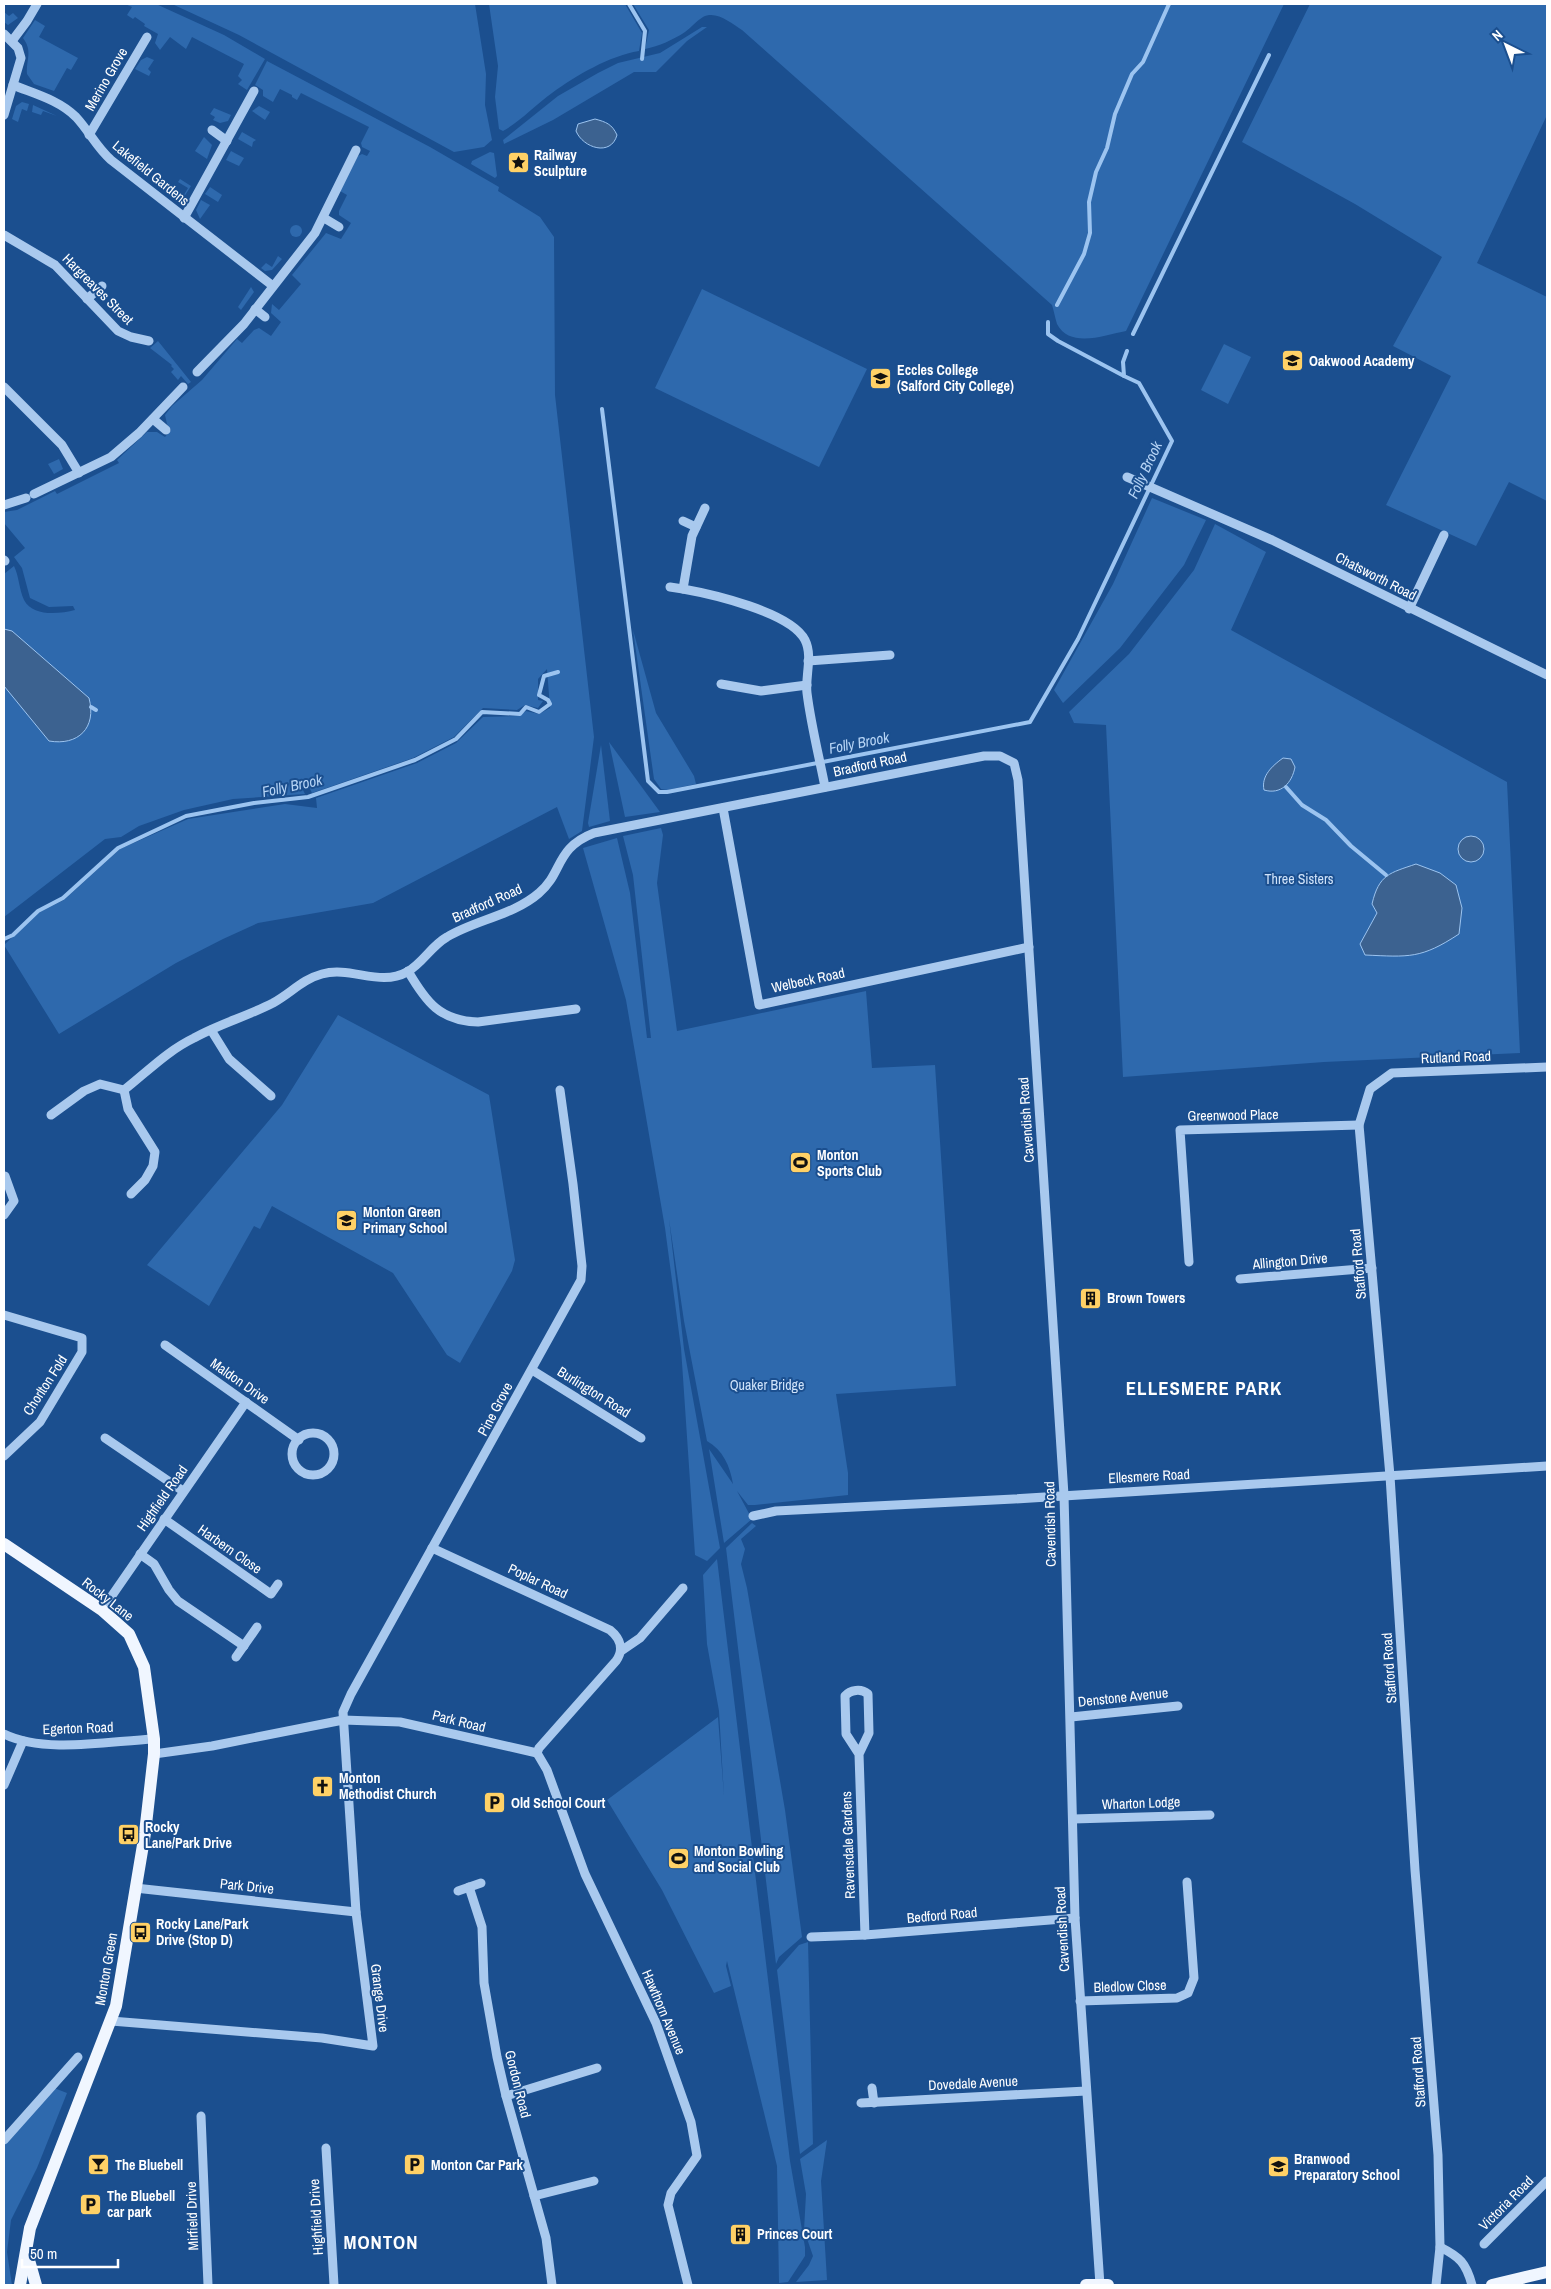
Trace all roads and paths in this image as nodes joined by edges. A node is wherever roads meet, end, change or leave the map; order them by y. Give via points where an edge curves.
1 (37, 4) edge
2 (4, 34) edge
3 (147, 37) dead end
4 (12, 41) junction
5 (13, 84) junction
6 (254, 92) dead end
7 (4, 115) edge
8 (212, 130) dead end
9 (90, 135) junction
10 (227, 141) junction
11 (356, 150) dead end
12 (184, 218) junction
13 (324, 218) junction
14 (339, 227) dead end
15 (4, 235) edge
16 (102, 286) dead end
17 (273, 286) junction
18 (87, 299) junction
19 (255, 309) junction
20 (265, 317) dead end
21 (149, 341) dead end
22 (197, 372) dead end
23 (184, 386) dead end
24 (4, 387) edge
25 (153, 419) junction
26 (166, 430) dead end
27 (78, 473) junction
28 (1127, 477) dead end
29 (4, 505) edge
30 (705, 508) dead end
31 (683, 521) dead end
32 (696, 527) junction
33 (1444, 535) dead end
34 (670, 587) dead end
35 (683, 589) junction
36 (1409, 608) junction
37 (890, 655) dead end
38 (808, 661) junction
39 (1547, 675) edge
40 (721, 684) dead end
41 (806, 685) junction
42 (1014, 763) joint
43 (825, 787) junction
44 (723, 808) junction
45 (1029, 947) junction
46 (408, 971) junction
47 (576, 1009) dead end
48 (211, 1030) junction
49 (1547, 1067) edge
50 (1370, 1089) joint
51 (124, 1090) junction
52 (560, 1090) dead end
53 (271, 1096) dead end
54 (50, 1115) dead end
55 (1359, 1125) junction
56 (5, 1176) edge
57 (131, 1194) dead end
58 (4, 1215) edge
59 (1189, 1262) dead end
60 (1372, 1268) junction
61 (1240, 1279) dead end
62 (4, 1315) edge
63 (165, 1345) dead end
64 (532, 1370) junction
65 (246, 1402) junction
66 (105, 1438) dead end
67 (640, 1438) dead end
68 (299, 1440) junction
69 (4, 1456) edge
70 (1547, 1466) edge
71 (1390, 1476) junction
72 (183, 1491) junction
73 (1064, 1495) junction
74 (753, 1516) dead end
75 (164, 1519) junction
76 (4, 1544) edge
77 (432, 1548) junction
78 (140, 1554) junction
79 (278, 1584) dead end
80 (683, 1588) dead end
81 (102, 1610) junction
82 (257, 1627) dead end
83 (244, 1646) junction
84 (620, 1651) junction
85 (236, 1657) dead end
86 (1178, 1706) dead end
87 (1071, 1717) junction
88 (343, 1720) junction
89 (4, 1734) edge
90 (154, 1738) junction
91 (23, 1741) junction
92 (537, 1753) junction
93 (154, 1754) junction
94 (858, 1754) junction
95 (4, 1785) edge
96 (1210, 1815) dead end
97 (1073, 1820) junction
98 (1186, 1882) dead end
99 (481, 1883) dead end
100 (469, 1887) junction
101 (135, 1888) junction
102 (458, 1891) dead end
103 (1188, 1899) junction
104 (1199, 1899) dead end
105 (356, 1912) junction
106 (1075, 1918) junction
107 (865, 1935) junction
108 (811, 1937) dead end
109 (1080, 2002) junction
110 (111, 2021) junction
111 (78, 2057) dead end
112 (597, 2068) dead end
113 (872, 2088) dead end
114 (1086, 2091) junction
115 (506, 2096) junction
116 (861, 2103) dead end
117 (874, 2103) junction
118 (201, 2116) dead end
119 (4, 2140) edge
120 (326, 2148) dead end
121 (594, 2181) dead end
122 (1547, 2181) edge
123 (534, 2196) junction
124 (1484, 2244) dead end
125 (1440, 2248) junction
126 (26, 2251) junction
127 (1547, 2272) edge
128 (20, 2285) edge
129 (36, 2285) edge
130 (208, 2285) edge
131 (334, 2285) edge
132 (552, 2285) edge
133 (688, 2285) edge
134 (1086, 2285) edge
135 (1100, 2285) edge
136 (1108, 2285) edge
137 (1436, 2285) edge
138 (1472, 2285) edge
139 (1492, 2285) edge

1 - 4 street
2 - 4 street
3 - 9 street, Merino Grove
4 - 5 street via 21,58
5 - 7 street
5 - 9 street, Lakefield Gardens via 63,106
6 - 10 street
8 - 10 street
9 - 12 street, Lakefield Gardens via 111,160
10 - 12 street
11 - 13 street
12 - 17 street, Lakefield Gardens
13 - 14 street
13 - 17 street
15 - 18 street, Hargreaves Street via 51,262
16 - 18 street
17 - 19 street
18 - 21 street, Hargreaves Street via 118,332
19 - 20 street
19 - 22 street
23 - 25 street
24 - 27 street via 58,441
25 - 26 street
25 - 27 street via 111,457
27 - 29 street
28 - 36 street, Chatsworth Road via 1272,540
30 - 32 street
31 - 32 street
32 - 35 street
33 - 36 street
34 - 35 street
35 - 38 street via 738,602 787,624 804,639
36 - 39 street, Chatsworth Road
37 - 38 street
38 - 41 street
40 - 41 street via 762,691
41 - 43 street
42 - 43 street, Bradford Road via 1000,756 984,756
42 - 45 street, Cavendish Road via 1018,780
43 - 44 street, Bradford Road
44 - 45 street, Welbeck Road via 759,1005
44 - 46 street, Bradford Road via 587,836 567,850 548,883 536,896 448,936
45 - 73 street, Cavendish Road
46 - 47 street via 433,1006 462,1022
46 - 48 street, Bradford Road via 383,978 343,972 324,974 301,983 274,1002
48 - 51 street, Bradford Road via 178,1047
48 - 53 street via 230,1059
49 - 50 street, Rutland Road via 1392,1073
50 - 55 street, Stafford Road
51 - 54 street via 100,1084
51 - 57 street via 128,1109 155,1152 153,1166
52 - 64 street, Pine Grove via 582,1273 578,1288
55 - 59 street, Greenwood Place via 1180,1130
55 - 60 street, Stafford Road
56 - 58 street via 14,1202
60 - 61 street, Allington Drive
60 - 71 street, Stafford Road
62 - 69 street, Chorlton Fold via 82,1338 82,1352 40,1422
63 - 65 street, Maldon Drive
64 - 67 street, Burlington Road
64 - 77 street, Pine Grove
65 - 68 street, Maldon Drive
65 - 72 street, Highfield Road
66 - 72 street
68 - 68 street via 293,1454 297,1468 310,1475 327,1470 334,1458 331,1444 319,1434 305,1435
70 - 71 street, Ellesmere Road
71 - 73 street, Ellesmere Road
71 - 125 street, Stafford Road via 1415,1870 1438,2155
72 - 75 street, Highfield Road
73 - 74 street, Ellesmere Road via 776,1511
73 - 87 street, Cavendish Road
75 - 78 street, Highfield Road
75 - 79 street, Harbern Close via 271,1594
76 - 81 main road, Rocky Lane
77 - 84 street, Poplar Road via 610,1630 618,1638
77 - 88 street, Pine Grove via 351,1694
78 - 81 street, Highfield Road
78 - 83 street via 154,1564 178,1601
80 - 84 street via 640,1638
81 - 90 main road, Rocky Lane via 124,1628 140,1656 149,1692
82 - 83 street
83 - 85 street
84 - 92 street via 616,1662
86 - 87 street, Denstone Avenue
87 - 97 street, Cavendish Road
88 - 92 street, Park Road via 400,1722
88 - 93 street, Park Road
88 - 105 street, Grange Drive
89 - 91 street, Egerton Road
90 - 91 street, Egerton Road via 60,1744
90 - 93 main road, Monton Green
91 - 95 street
92 - 133 street, Hawthorn Avenue via 547,1770 585,1874 656,2023 692,2122 697,2156 675,2188 668,2205
93 - 101 main road, Monton Green
94 - 94 street, Ravensdale Gardens via 846,1734 845,1696 856,1690 868,1694 870,1733
94 - 107 street, Ravensdale Gardens
96 - 97 street, Wharton Lodge
97 - 106 street, Cavendish Road
98 - 103 street, Bledlow Close
99 - 100 street
100 - 102 street
100 - 115 street, Gordon Road via 482,1927 484,1983
101 - 105 street, Park Drive
101 - 110 main road, Monton Green
103 - 104 street
103 - 109 street, Bledlow Close via 1194,1978 1188,1993 1177,1998
105 - 110 street, Grange Drive via 373,2046 322,2038
106 - 107 street, Bedford Road
106 - 109 street, Cavendish Road
107 - 108 street, Bedford Road
109 - 114 street, Cavendish Road
110 - 126 main road, Monton Green via 42,2192
111 - 119 street
112 - 115 street
113 - 117 street
114 - 117 street, Dovedale Avenue
114 - 135 street, Cavendish Road
115 - 123 street, Gordon Road
116 - 117 street, Dovedale Avenue
118 - 130 street, Mirfield Drive
120 - 131 street, Highfield Drive
121 - 123 street
122 - 124 street, Victoria Road
123 - 132 street, Gordon Road via 546,2238
125 - 137 street, Stafford Road
125 - 138 street via 1456,2255 1468,2269
126 - 128 main road, Monton Green
126 - 129 main road, Monton Green
127 - 139 main road
134 - 135 main road
135 - 136 main road

